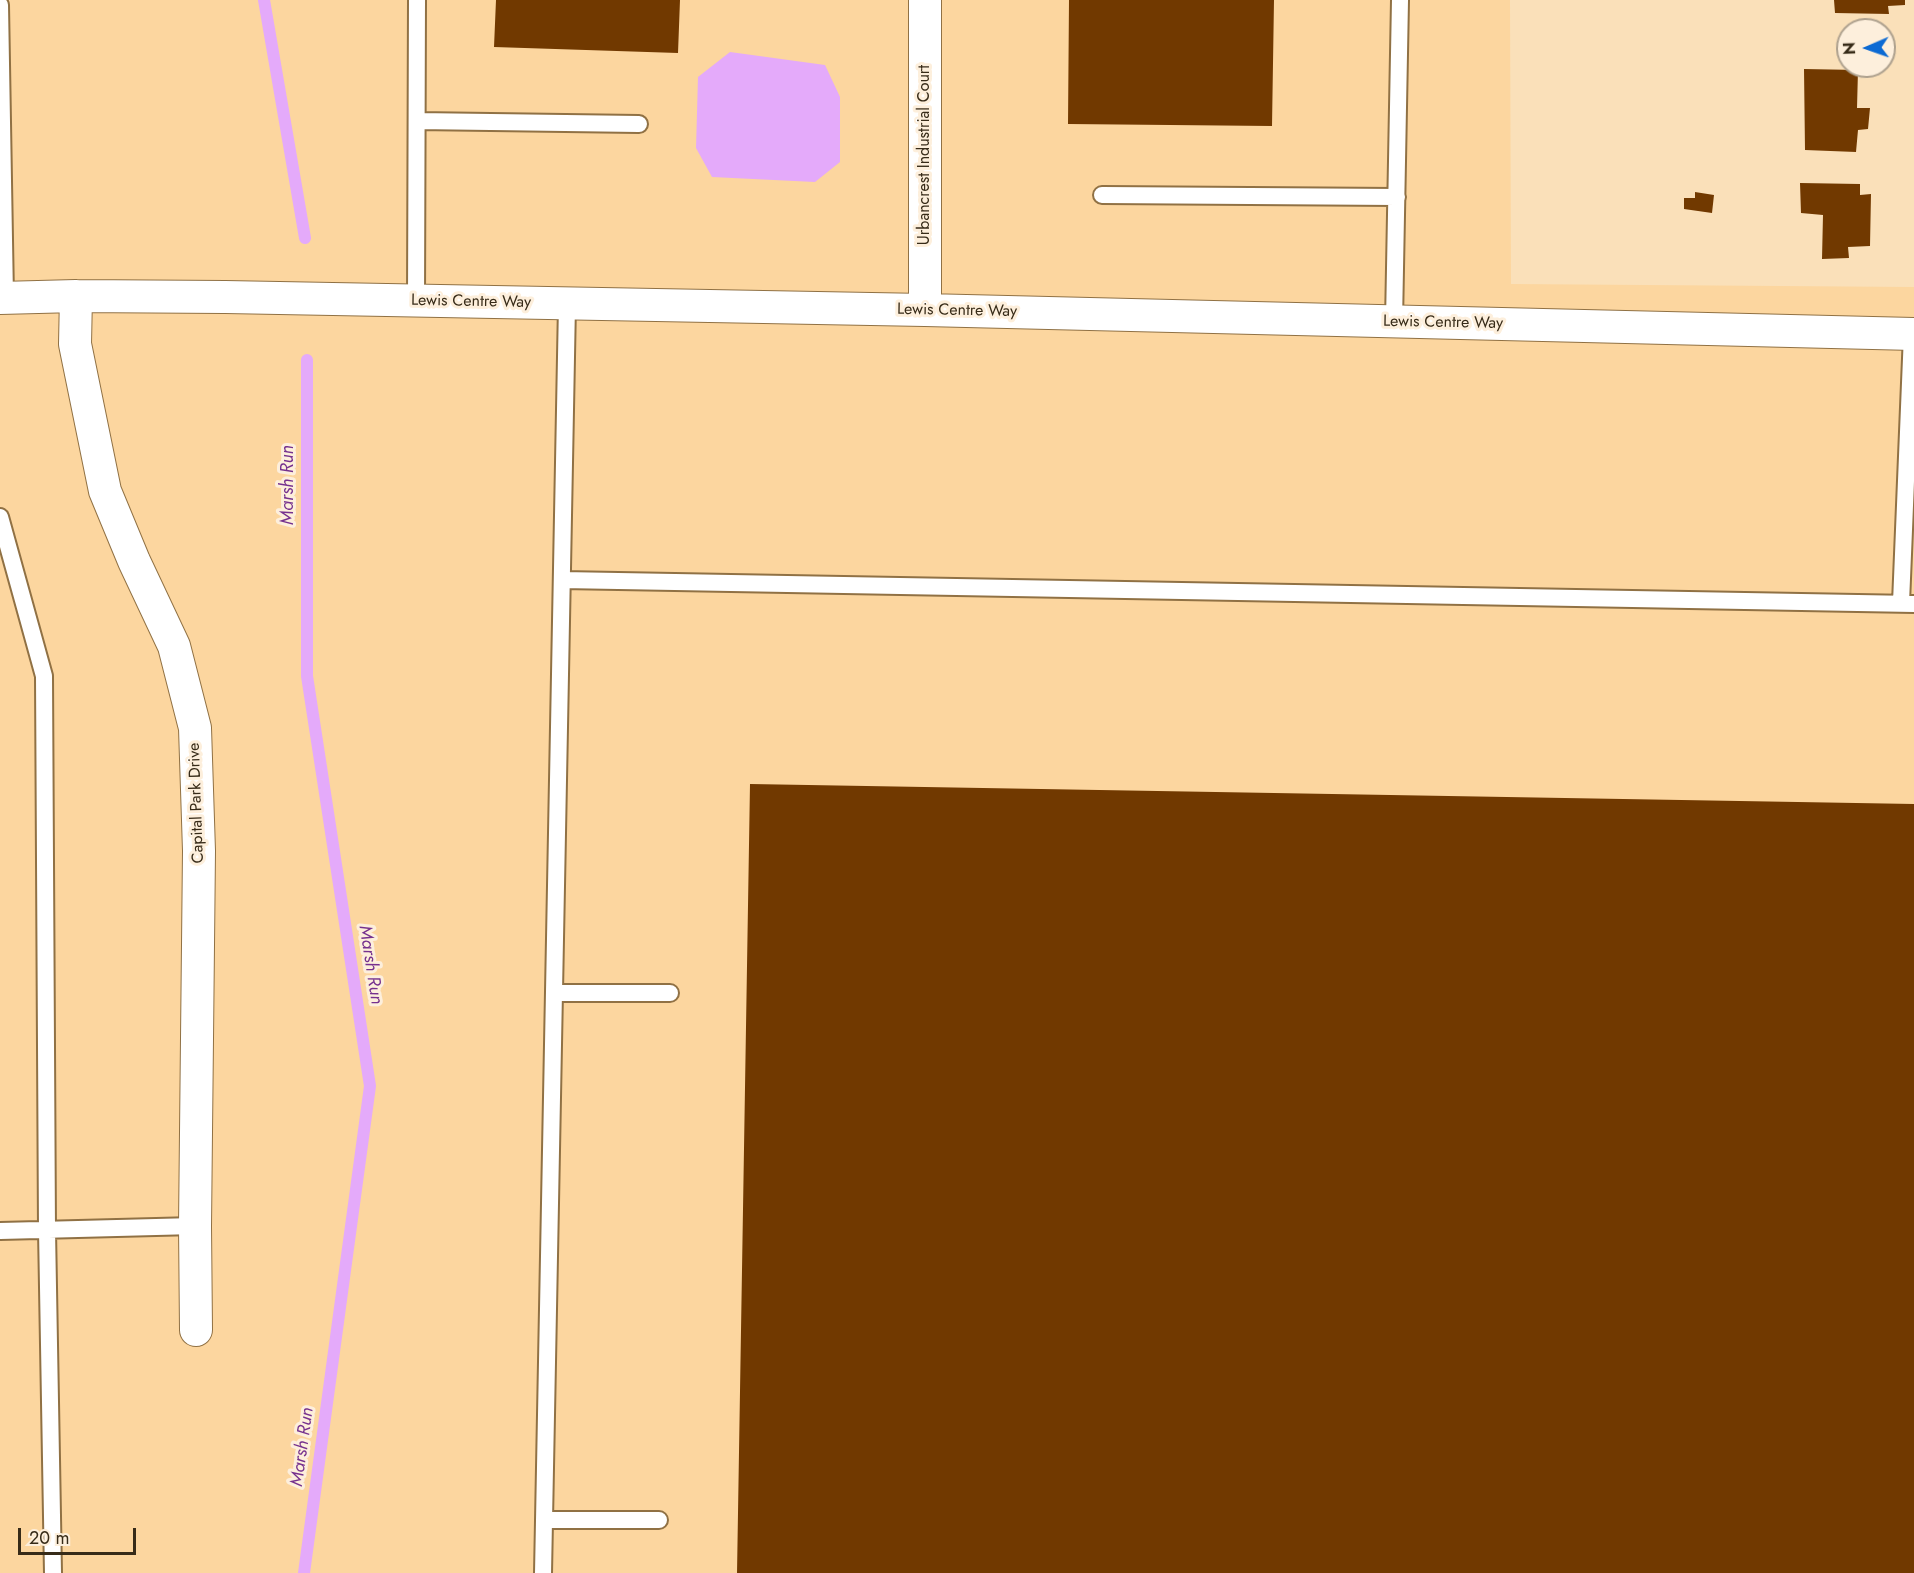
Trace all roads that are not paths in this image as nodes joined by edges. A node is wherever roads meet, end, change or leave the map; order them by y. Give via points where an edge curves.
1 (417, 0) edge
2 (925, 0) edge
3 (1401, 0) edge
4 (0, 5) edge
5 (417, 121) junction
6 (639, 124) dead end
7 (1, 166) edge
8 (1102, 195) dead end
9 (1397, 197) junction
10 (76, 296) junction
11 (2, 298) edge
12 (417, 301) junction
13 (567, 304) junction
14 (925, 310) junction
15 (1394, 322) junction
16 (1913, 334) edge
17 (0, 517) edge
18 (562, 580) junction
19 (1908, 604) edge
20 (554, 993) junction
21 (670, 993) dead end
22 (195, 1226) junction
23 (47, 1230) junction
24 (0, 1231) edge
25 (196, 1330) dead end
26 (544, 1520) junction
27 (659, 1520) dead end
28 (53, 1573) edge
29 (543, 1573) edge

1 - 5 lane
2 - 14 street, Urbancrest Industrial Court
3 - 9 lane
4 - 7 lane
5 - 6 lane
5 - 12 lane
7 - 11 lane
8 - 9 lane
9 - 15 lane
10 - 11 street, Lewis Centre Way
10 - 12 street, Lewis Centre Way
10 - 22 street, Capital Park Drive via 75,344 105,491 174,645 195,729 199,850
12 - 13 street, Lewis Centre Way
13 - 14 street, Lewis Centre Way
13 - 18 lane
14 - 15 street, Lewis Centre Way
15 - 16 street, Lewis Centre Way
16 - 19 lane
17 - 23 lane via 44,676
18 - 19 lane
18 - 20 lane
20 - 21 lane
20 - 26 lane
22 - 23 lane
22 - 25 street, Capital Park Drive
23 - 24 lane
23 - 28 lane
26 - 27 lane
26 - 29 lane

